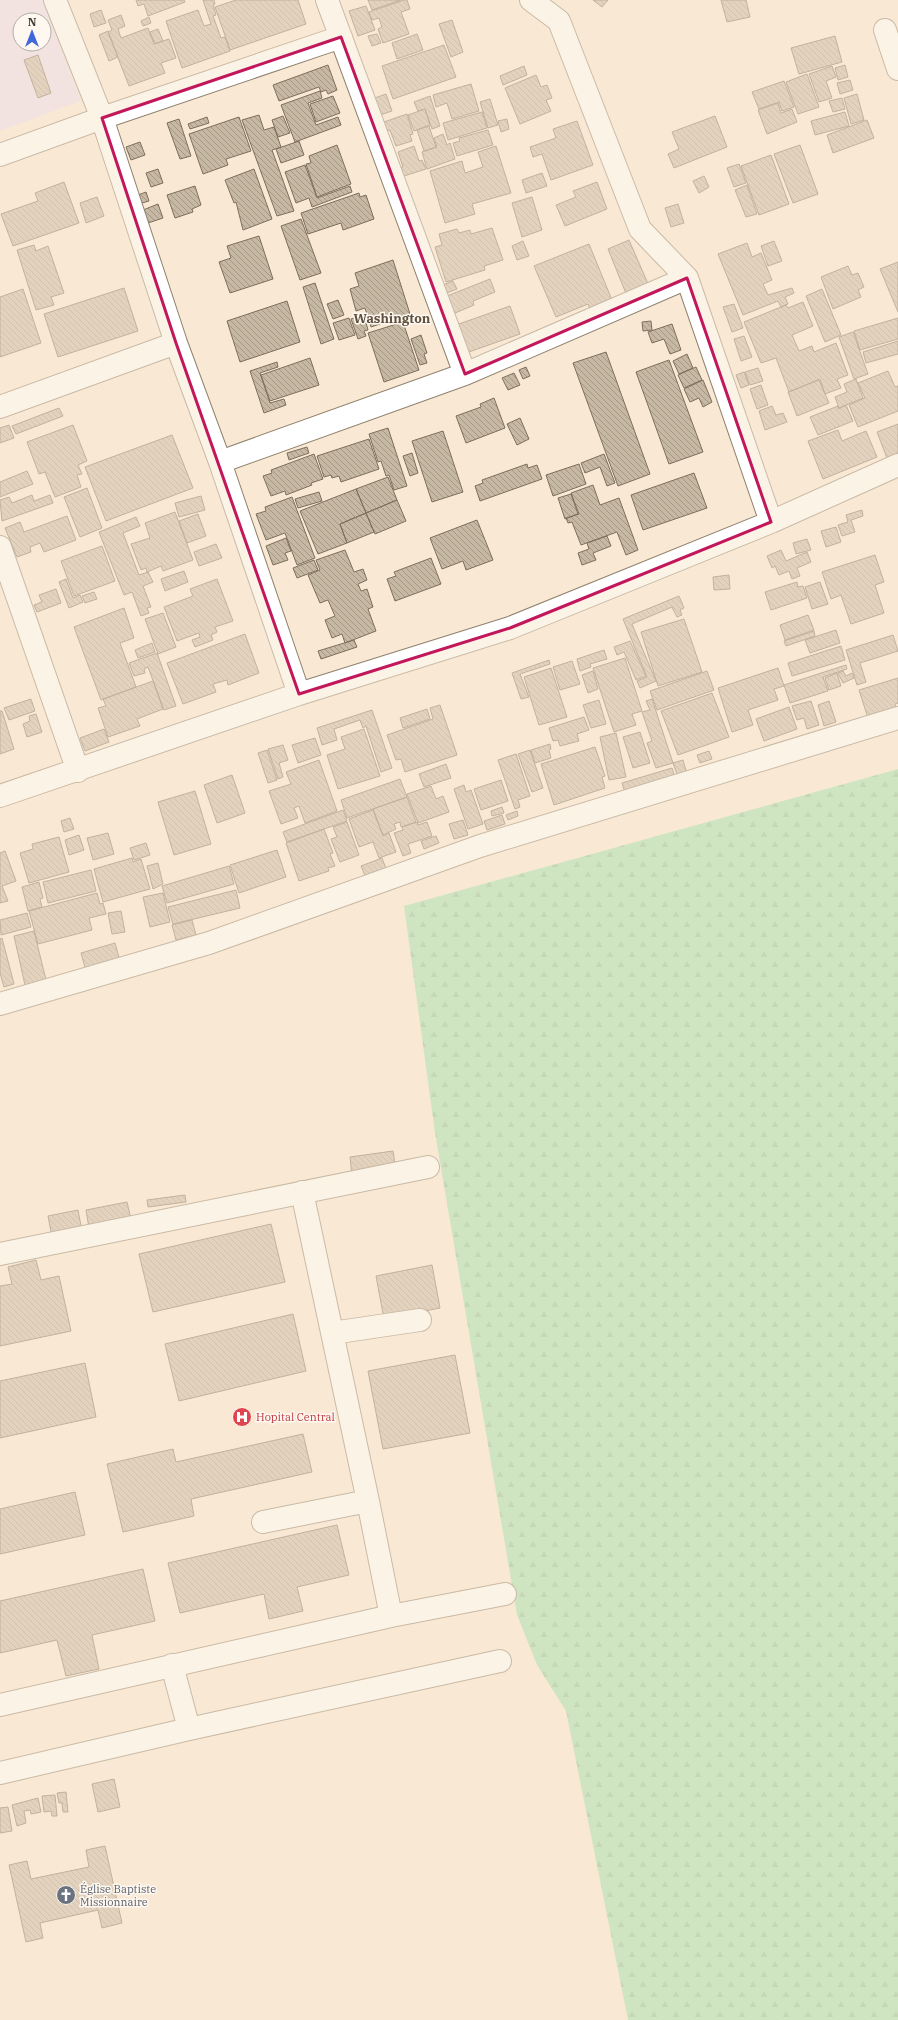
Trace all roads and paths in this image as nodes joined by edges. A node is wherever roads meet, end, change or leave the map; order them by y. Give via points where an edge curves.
1 (55, 0) edge
2 (327, 0) edge
3 (531, 0) edge
4 (885, 30) dead end
5 (341, 37) junction
6 (898, 69) edge
7 (102, 118) junction
8 (0, 156) edge
9 (687, 278) junction
10 (176, 343) junction
11 (465, 374) junction
12 (0, 407) edge
13 (220, 462) junction
14 (898, 466) edge
15 (770, 522) junction
16 (0, 547) edge
17 (299, 694) junction
18 (898, 718) edge
19 (78, 771) junction
20 (0, 796) edge
21 (0, 1004) edge
22 (428, 1167) dead end
23 (302, 1192) junction
24 (0, 1254) edge
25 (420, 1320) dead end
26 (332, 1333) junction
27 (368, 1501) junction
28 (263, 1522) dead end
29 (505, 1594) dead end
30 (391, 1616) junction
31 (500, 1661) dead end
32 (172, 1665) junction
33 (0, 1704) edge
34 (189, 1729) junction
35 (0, 1773) edge

1 - 7 street
2 - 5 street
3 - 9 street via 559,21 640,229
4 - 6 street
5 - 7 street
5 - 11 street
7 - 8 street
7 - 10 street
9 - 11 street
9 - 15 street
10 - 12 street
10 - 13 street
11 - 13 street
13 - 17 street
14 - 15 street
15 - 17 street via 510,628
16 - 19 street
17 - 19 street
18 - 21 street via 480,846 209,943
19 - 20 street
22 - 23 street
23 - 24 street
23 - 26 street
25 - 26 street
26 - 27 street
27 - 28 street
27 - 30 street
29 - 30 street
30 - 32 street
31 - 34 street
32 - 33 street
32 - 34 street
34 - 35 street

